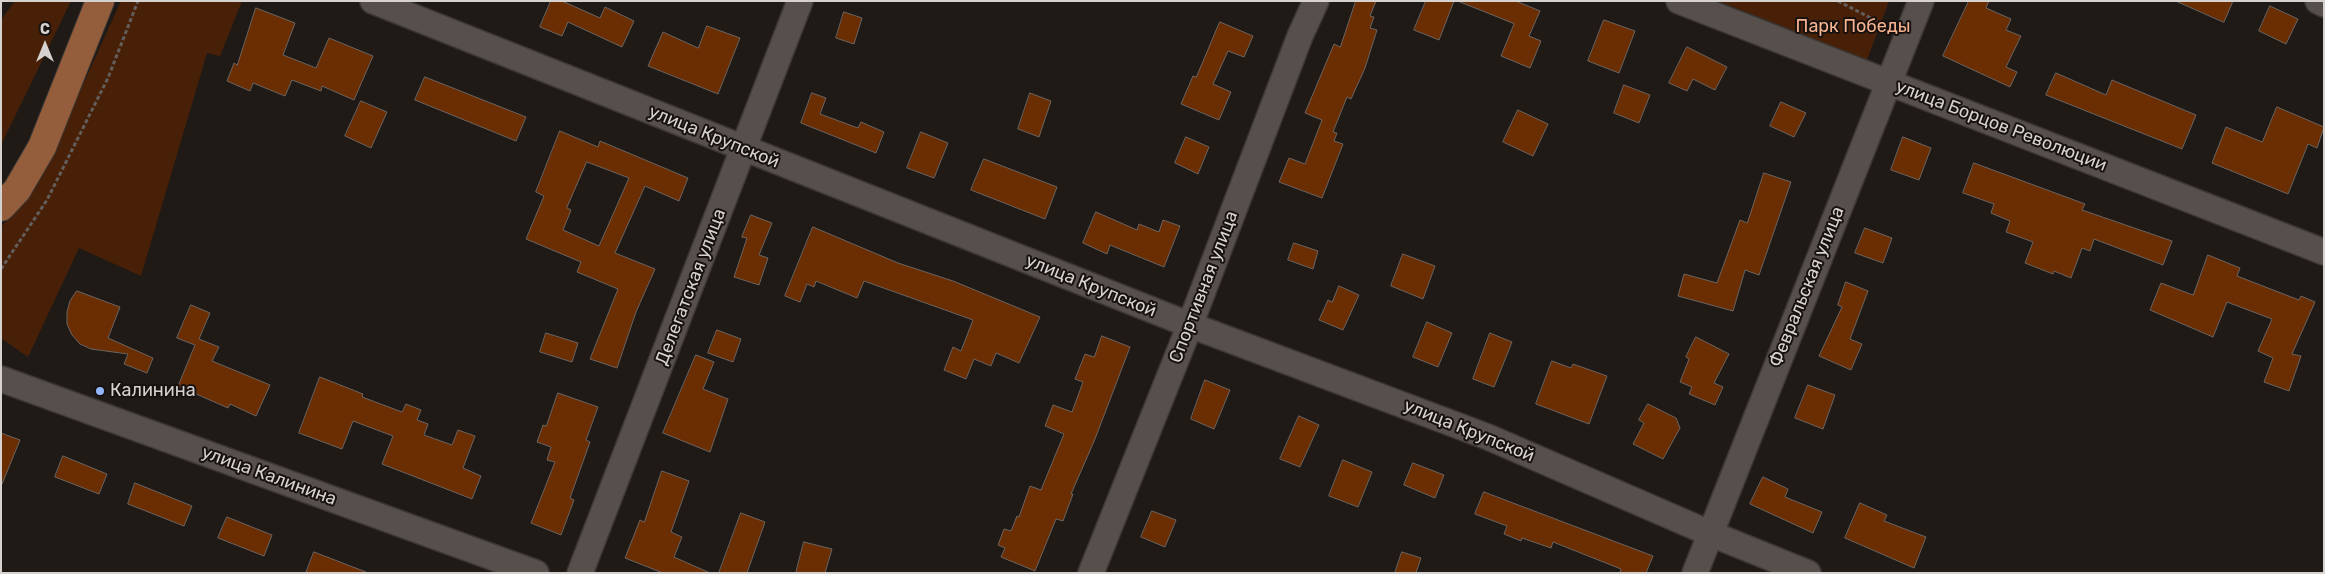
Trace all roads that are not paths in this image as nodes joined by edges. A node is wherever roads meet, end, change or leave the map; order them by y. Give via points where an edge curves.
1 (100, 1) edge
2 (372, 1) edge
3 (800, 1) edge
4 (1316, 1) edge
5 (1678, 1) edge
6 (1921, 1) edge
7 (2318, 1) edge
8 (2324, 4) edge
9 (1889, 82) junction
10 (745, 149) junction
11 (1, 208) edge
12 (2324, 252) edge
13 (1190, 325) junction
14 (1, 379) edge
15 (1709, 533) junction
16 (536, 573) edge
17 (580, 573) edge
18 (1092, 573) edge
19 (1695, 573) edge
20 (1808, 573) edge

1 - 11 main road via 42,147 17,190
2 - 10 street, улица Крупской
3 - 10 street, Делегатская улица
4 - 13 street, Спортивная улица
5 - 9 street, улица Борцов Революции
6 - 9 street, Февральская улица
7 - 8 street
9 - 12 street, улица Борцов Революции
9 - 15 street, Февральская улица
10 - 13 street, улица Крупской
10 - 17 street, Делегатская улица
13 - 15 street, улица Крупской via 1488,437
13 - 18 street, Спортивная улица
14 - 16 street, улица Калинина
15 - 19 street, Февральская улица
15 - 20 street, улица Крупской

